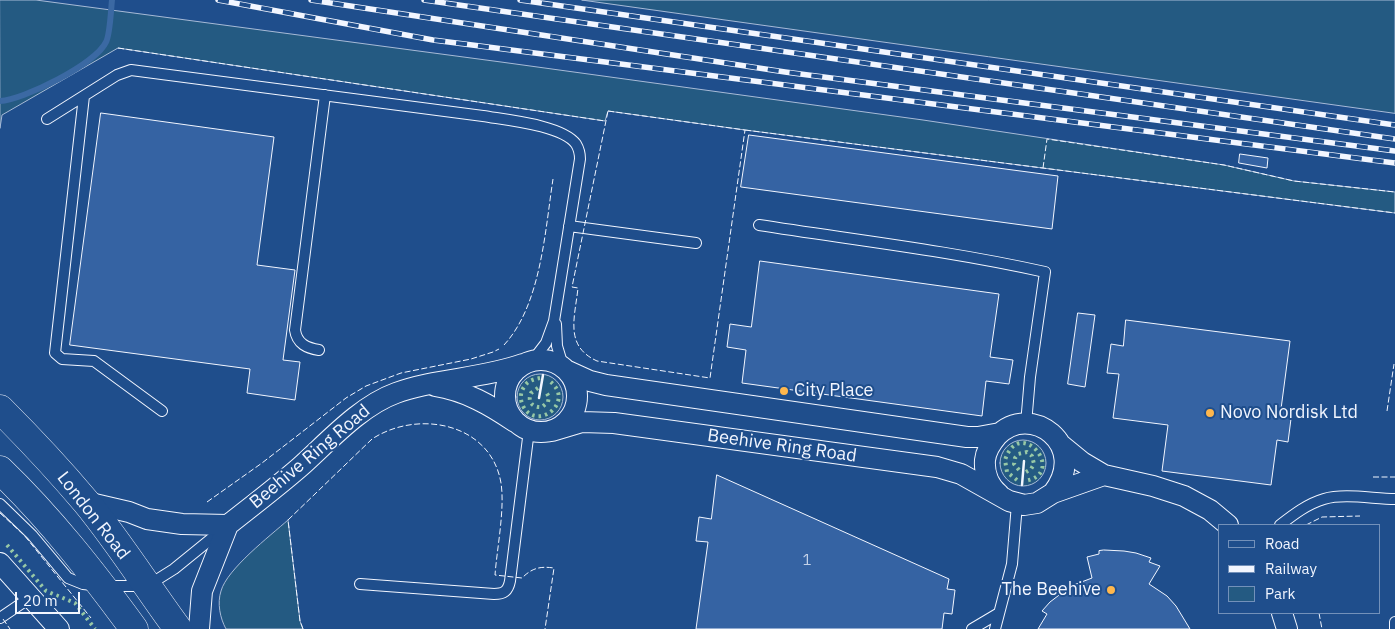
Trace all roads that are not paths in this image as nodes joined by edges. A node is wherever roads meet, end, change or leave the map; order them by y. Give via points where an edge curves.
1 (325, 95) junction
2 (84, 96) junction
3 (47, 119) dead end
4 (760, 225) dead end
5 (569, 226) junction
6 (696, 243) dead end
7 (556, 311) junction
8 (319, 350) dead end
9 (528, 362) junction
10 (566, 369) junction
11 (423, 386) junction
12 (0, 409) edge
13 (162, 412) dead end
14 (1026, 424) junction
15 (525, 428) junction
16 (552, 431) junction
17 (1000, 433) junction
18 (1060, 444) junction
19 (0, 470) edge
20 (1104, 475) junction
21 (1053, 493) junction
22 (1395, 500) edge
23 (1010, 501) junction
24 (86, 502) junction
25 (0, 504) edge
26 (1227, 524) edge
27 (1282, 524) edge
28 (228, 525) junction
29 (0, 563) edge
30 (360, 584) dead end
31 (102, 586) junction
32 (147, 586) junction
33 (31, 598) junction
34 (999, 613) junction
35 (1282, 614) edge
36 (0, 618) edge
37 (1395, 622) edge
38 (59, 629) edge
39 (134, 629) edge
40 (178, 629) edge
41 (199, 629) edge
42 (972, 629) edge
43 (995, 629) edge
44 (1287, 629) edge
45 (1395, 629) edge

1 - 2 lane via 131,70
1 - 5 lane via 541,126 568,138 577,146 580,159
1 - 8 lane via 295,330 301,344
2 - 3 lane
2 - 13 lane via 55,353 62,358 94,362
4 - 14 lane via 972,257 1045,272
5 - 6 lane
5 - 7 lane
7 - 9 lane via 546,343
7 - 10 lane via 557,346
9 - 10 street via 548,360
9 - 11 street, Beehive Ring Road
9 - 15 street via 509,379 505,396 511,416
10 - 16 street via 577,387 576,406 571,417
10 - 17 street, Beehive Ring Road via 606,385 967,437
11 - 15 street, Beehive Ring Road via 456,390 477,398
11 - 28 street, Beehive Ring Road via 395,393 370,406
12 - 24 main road, London Road
14 - 17 street, Beehive Ring Road via 1012,426
14 - 18 street via 1047,430
15 - 16 street
15 - 30 lane via 512,573 504,593
16 - 23 street, Beehive Ring Road via 582,422 614,423 936,467 961,474
17 - 23 street via 989,447 985,467 990,485
18 - 20 street
18 - 21 street via 1065,470
19 - 31 main road, London Road via 52,524
20 - 21 street
20 - 26 street via 1184,496 1210,510
21 - 23 street via 1037,503
22 - 27 lane via 1325,499
23 - 34 lane via 1014,551
24 - 28 street via 148,519
24 - 32 main road, London Road
25 - 31 lane via 32,535 68,578
28 - 32 lane, Beehive Ring Road via 174,569
28 - 41 street via 202,591
29 - 33 street
31 - 32 lane
31 - 39 main road, London Road
32 - 40 main road, London Road
33 - 36 lane
33 - 38 street
34 - 42 lane
34 - 43 lane
35 - 44 street
37 - 45 lane

